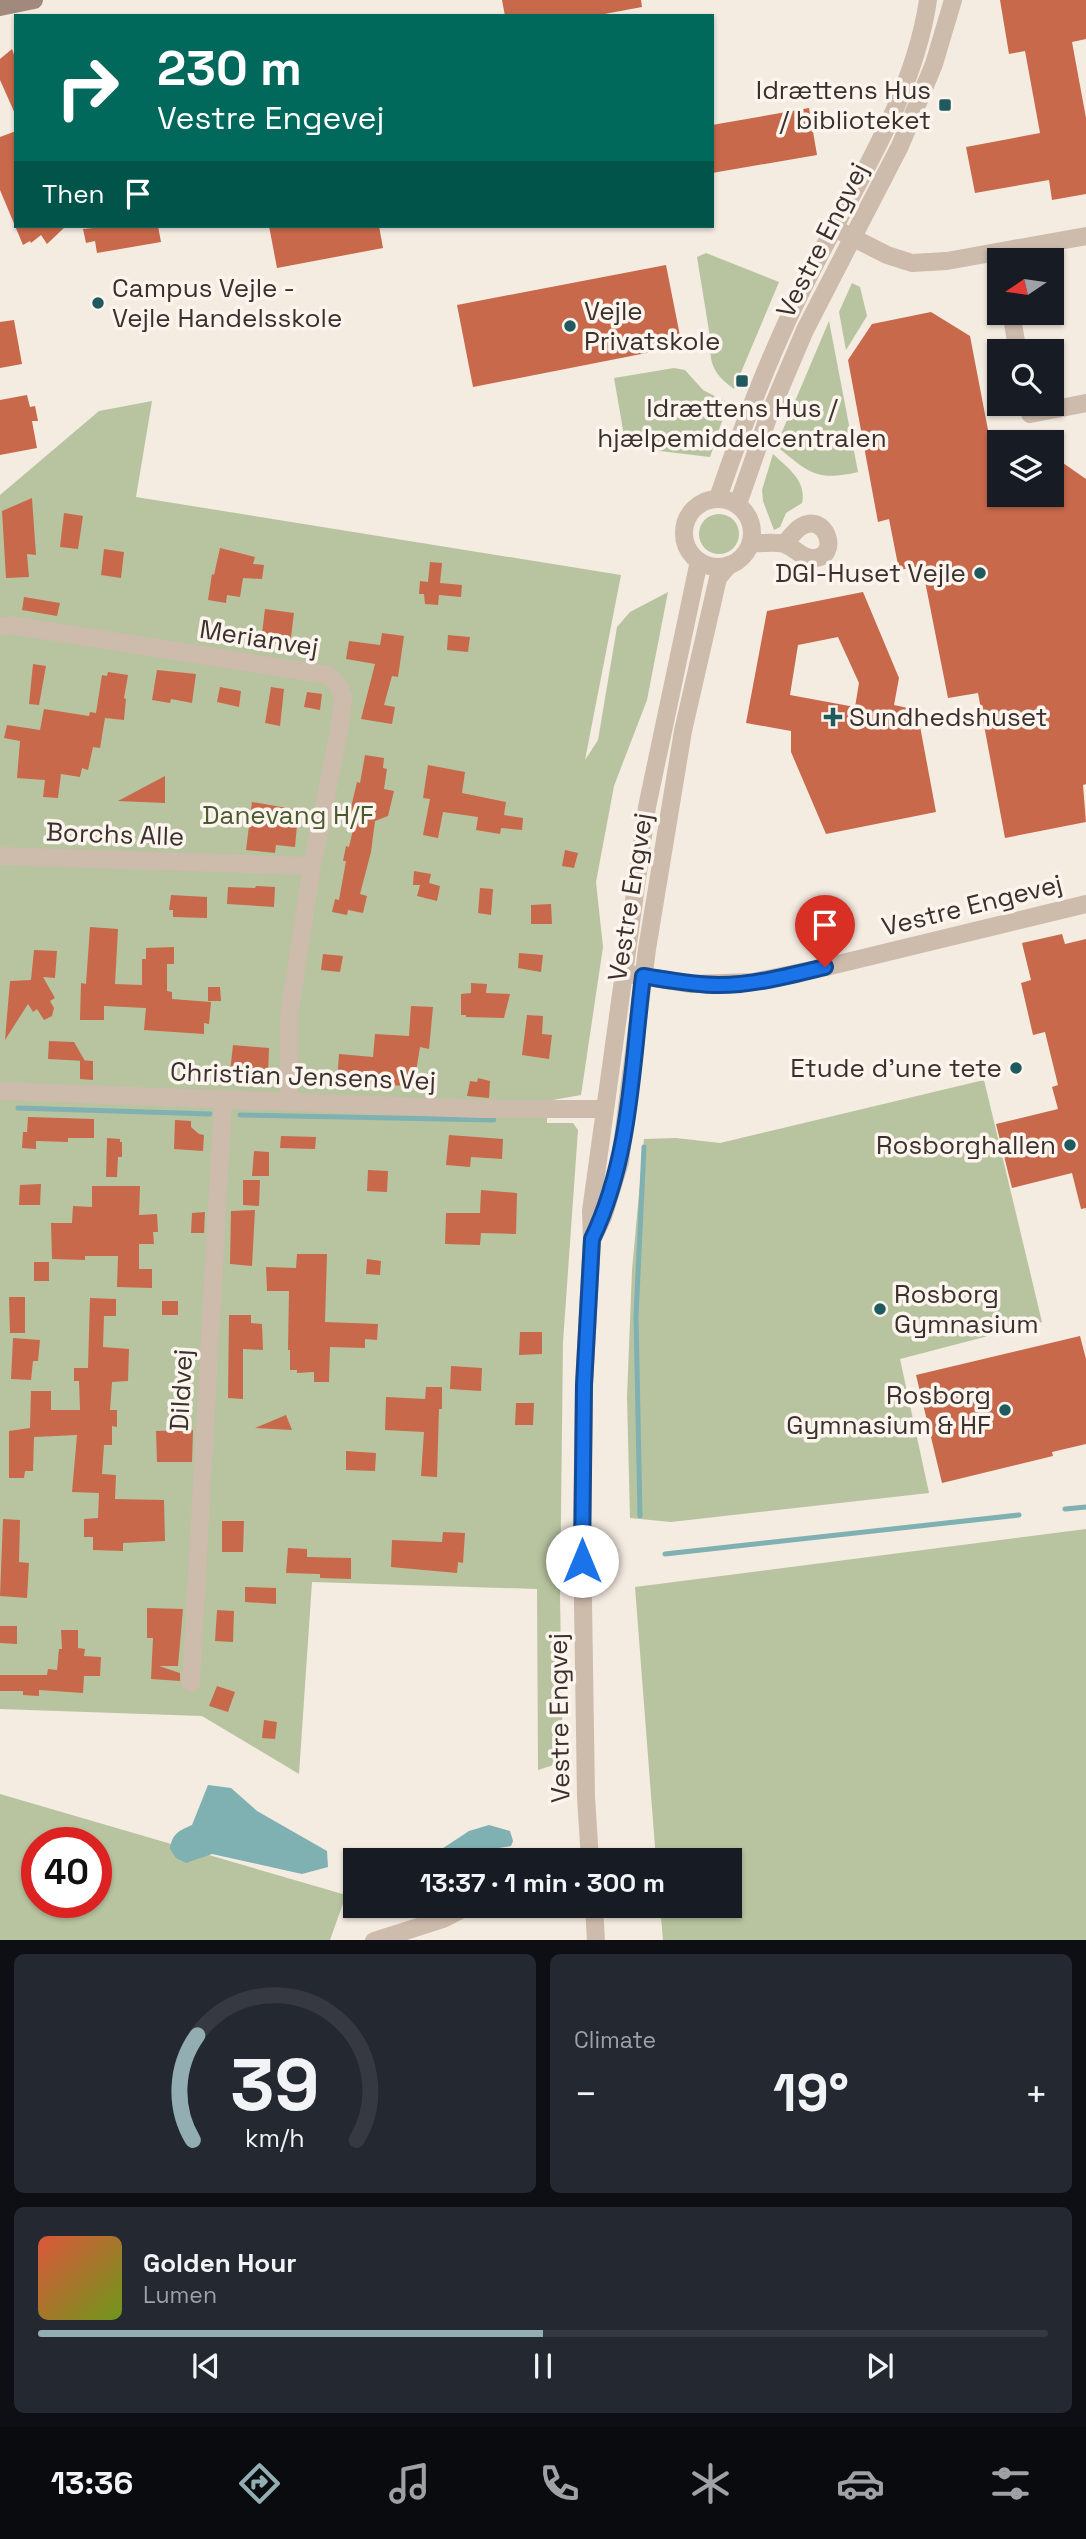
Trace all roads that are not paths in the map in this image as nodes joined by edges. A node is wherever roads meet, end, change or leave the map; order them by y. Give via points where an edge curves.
1 (34, 0) edge
2 (928, 0) edge
3 (953, 0) edge
4 (0, 7) edge
5 (834, 228) junction
6 (1086, 236) edge
7 (852, 237) junction
8 (1034, 248) edge
9 (987, 257) edge
10 (1086, 403) edge
11 (1064, 407) edge
12 (718, 498) junction
13 (738, 504) junction
14 (751, 543) junction
15 (784, 544) dead end
16 (699, 561) junction
17 (729, 565) junction
18 (0, 627) edge
19 (0, 856) edge
20 (313, 866) junction
21 (1086, 904) edge
22 (622, 973) junction
23 (643, 976) junction
24 (0, 1091) edge
25 (223, 1100) junction
26 (289, 1103) junction
27 (603, 1109) junction
28 (592, 1239) junction
29 (191, 1683) dead end
30 (589, 1848) edge
31 (445, 1918) edge
32 (595, 1918) edge
33 (376, 1940) edge
34 (596, 1940) edge

1 - 4 main road
2 - 5 street, Vestre Engvej via 904,86
3 - 7 street, Vestre Engvej via 934,64 905,134
5 - 7 street
5 - 12 street, Vestre Engvej via 750,408
6 - 8 street
7 - 9 street via 912,262
7 - 13 street, Vestre Engvej via 805,330
10 - 11 street
12 - 13 street
12 - 16 street via 701,503 685,524 688,549
13 - 14 street via 749,517
14 - 15 street
14 - 17 street via 743,557
16 - 17 street via 714,567
16 - 22 street, Vestre Engvej via 647,807
17 - 23 street, Vestre Engvej via 718,578 683,731
18 - 20 street, Merianvej via 328,675 339,685 342,699
19 - 20 street, Borchs Alle
20 - 26 street, Merianvej via 289,1016
21 - 23 street, Vestre Engevej via 752,982 692,984
22 - 23 street, Vestre Engevej
22 - 27 street, Vestre Engvej
23 - 28 street, Vestre Engvej via 620,1162
24 - 25 street, Christian Jensens Vej
25 - 26 street, Christian Jensens Vej
25 - 29 street, Dildvej
26 - 27 street, Christian Jensens Vej
27 - 28 street, Vestre Engvej
28 - 30 street, Vestre Engvej via 582,1537
31 - 33 street
32 - 34 street

